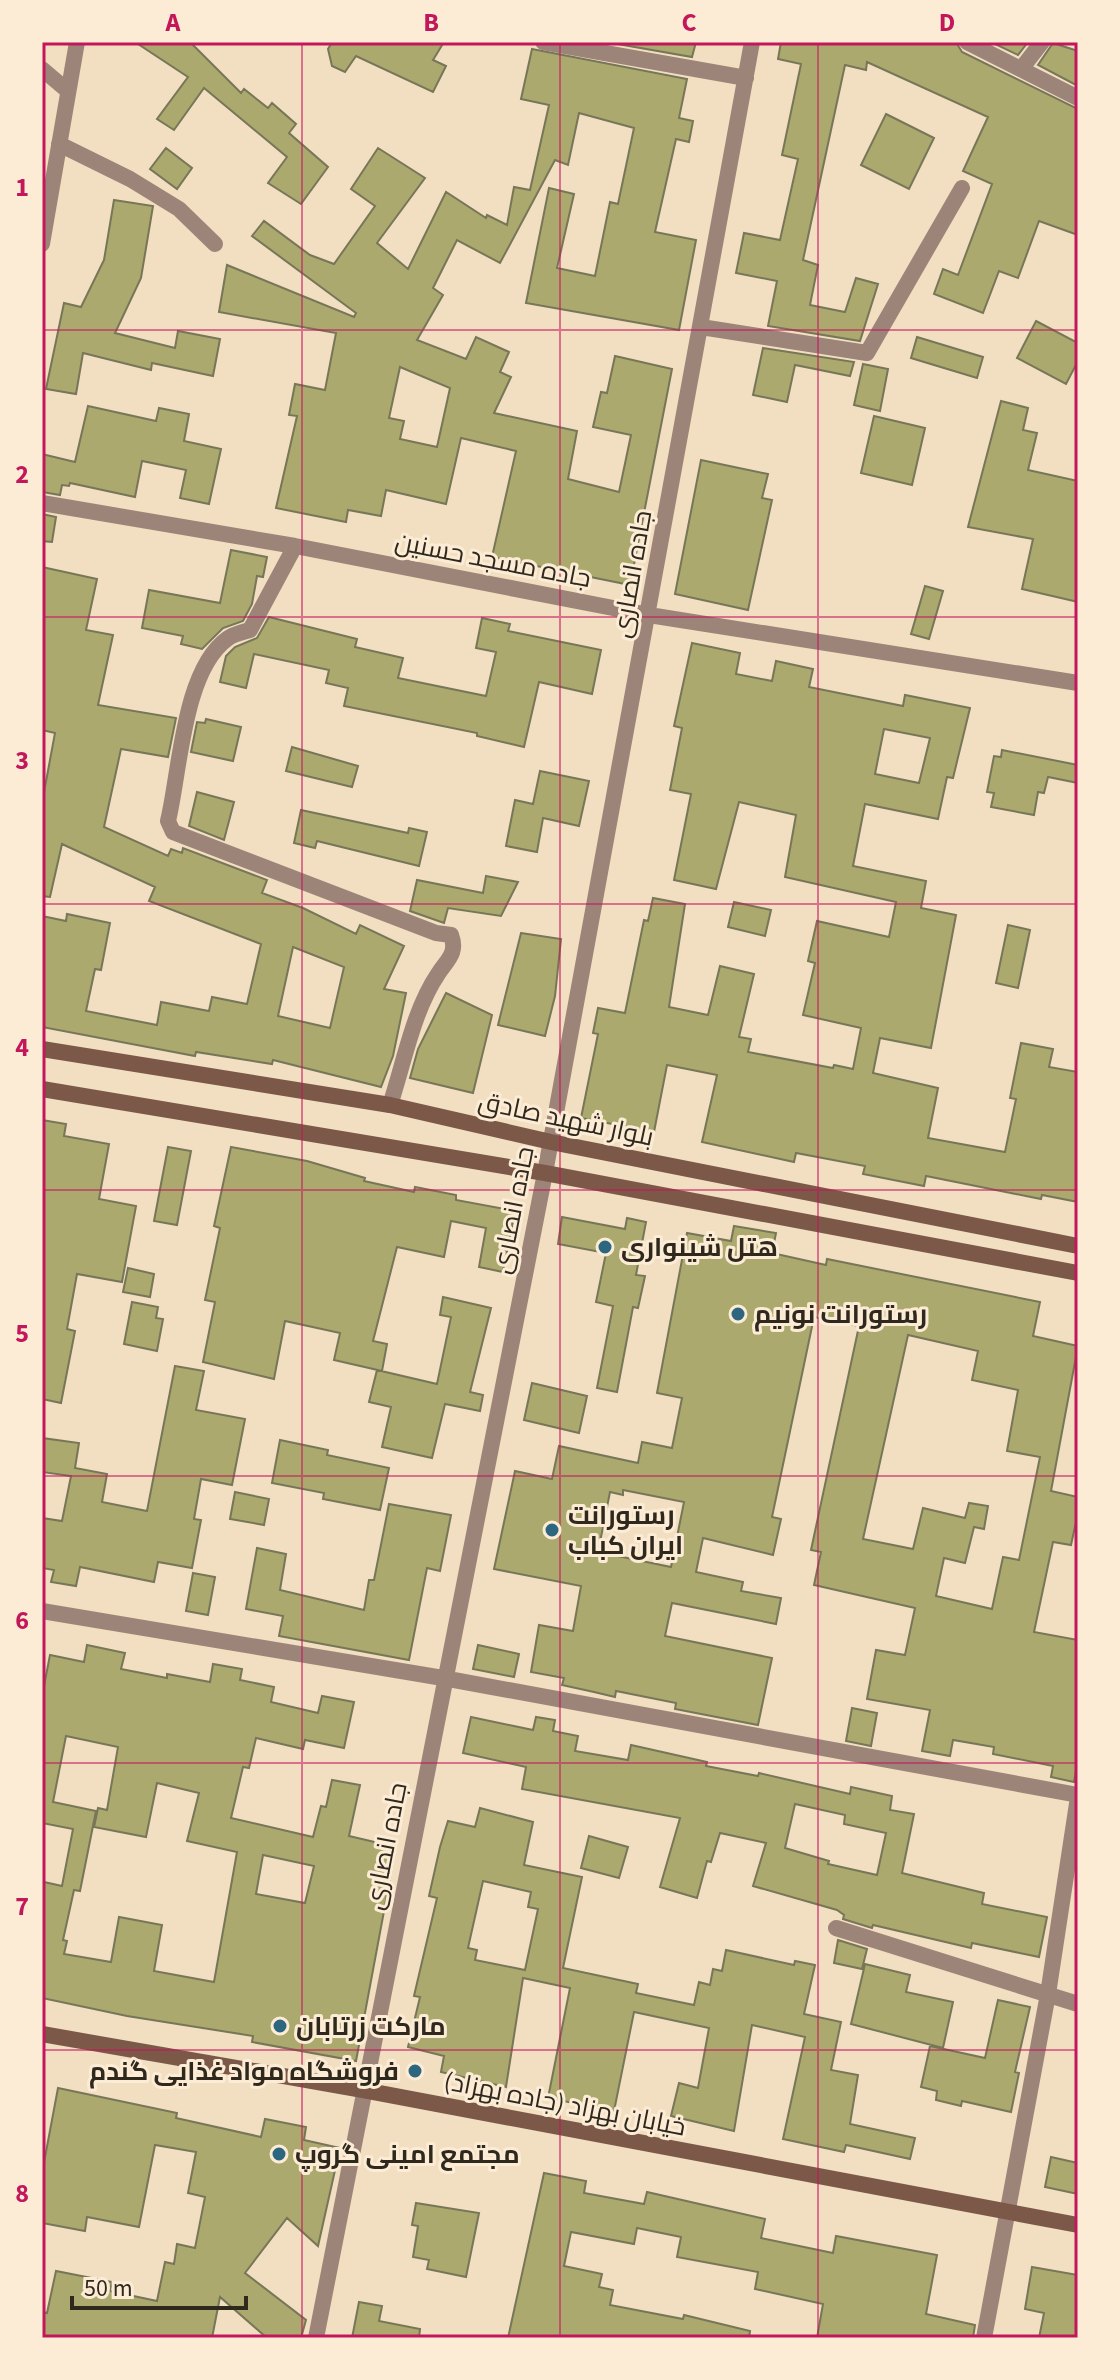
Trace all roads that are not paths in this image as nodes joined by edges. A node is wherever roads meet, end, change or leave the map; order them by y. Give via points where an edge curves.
1 (77, 42) edge
2 (543, 42) edge
3 (752, 42) edge
4 (967, 42) edge
5 (1042, 42) edge
6 (42, 69) edge
7 (1021, 69) junction
8 (746, 78) junction
9 (68, 91) junction
10 (1078, 98) edge
11 (59, 144) junction
12 (962, 188) dead end
13 (42, 244) edge
14 (215, 244) dead end
15 (701, 327) junction
16 (42, 503) edge
17 (295, 546) junction
18 (649, 615) junction
19 (1078, 683) edge
20 (42, 1049) edge
21 (42, 1089) edge
22 (390, 1105) junction
23 (551, 1142) junction
24 (545, 1173) junction
25 (1078, 1246) edge
26 (1078, 1273) edge
27 (42, 1611) edge
28 (443, 1678) junction
29 (1078, 1796) edge
30 (836, 1928) dead end
31 (1048, 1994) junction
32 (1078, 2004) edge
33 (42, 2034) edge
34 (363, 2090) junction
35 (1008, 2212) junction
36 (1078, 2225) edge
37 (316, 2338) edge
38 (984, 2338) edge

1 - 9 street
2 - 8 street
3 - 8 street, جاده انصاری
4 - 7 street
5 - 7 street
6 - 9 street
7 - 10 street
8 - 15 street, جاده انصاری
9 - 11 street
11 - 13 street
11 - 14 street via 179,209
12 - 15 street via 867,353
15 - 18 street, جاده انصاری
16 - 17 street, جاده مسجد حسنین
17 - 18 street, جاده مسجد حسنین
17 - 22 street via 250,630 228,638 198,681 168,821 173,832 451,935 450,960 437,974 420,1012
18 - 19 street, جاده مسجد حسنین
18 - 23 street, جاده انصاری
20 - 22 main road, بلوار شهید صادق
21 - 24 main road
22 - 23 main road, بلوار شهید صادق
23 - 24 street, جاده انصاری
23 - 25 main road, بلوار شهید صادق
24 - 26 main road
24 - 28 street, جاده انصاری
27 - 28 street
28 - 29 street
28 - 34 street, جاده انصاری
29 - 31 street
30 - 31 street
31 - 32 street
31 - 35 street
33 - 34 main road, خیابان بهزاد (جاده بهزاد)
34 - 35 main road, خیابان بهزاد (جاده بهزاد)
34 - 37 street, جاده انصاری
35 - 36 main road, خیابان بهزاد (جاده بهزاد)
35 - 38 street

